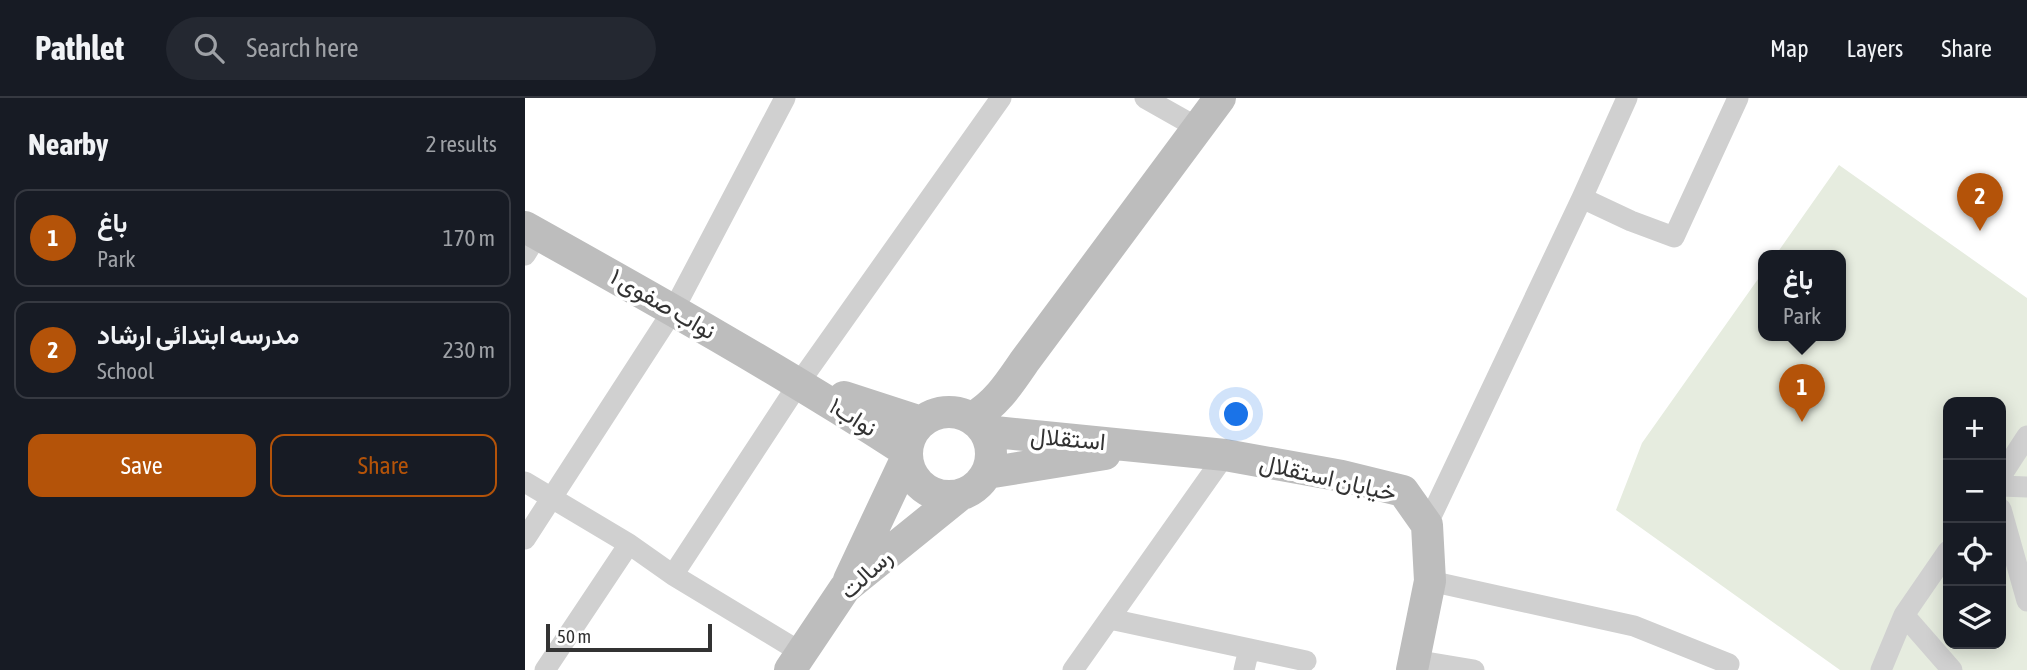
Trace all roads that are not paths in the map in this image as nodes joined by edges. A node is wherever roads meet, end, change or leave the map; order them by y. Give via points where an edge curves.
1 (785, 98) edge
2 (1001, 98) edge
3 (1146, 98) edge
4 (1220, 98) edge
5 (1627, 98) edge
6 (1738, 98) edge
7 (1198, 128) junction
8 (1582, 198) junction
9 (529, 239) edge
10 (674, 309) junction
11 (799, 383) junction
12 (921, 422) junction
13 (978, 425) junction
14 (2027, 436) edge
15 (1151, 447) junction
16 (906, 455) junction
17 (1225, 455) junction
18 (2006, 468) edge
19 (987, 473) junction
20 (525, 482) edge
21 (2006, 486) edge
22 (2027, 487) edge
23 (960, 495) junction
24 (552, 498) junction
25 (2005, 523) edge
26 (1427, 525) junction
27 (525, 539) edge
28 (629, 544) junction
29 (1943, 558) edge
30 (673, 575) junction
31 (1430, 581) junction
32 (845, 588) junction
33 (2027, 601) edge
34 (1904, 615) junction
35 (1110, 619) junction
36 (1246, 660) edge
37 (1307, 661) dead end
38 (796, 662) edge
39 (1729, 664) dead end
40 (1413, 665) edge
41 (545, 670) edge
42 (1073, 670) edge
43 (1474, 670) edge
44 (1881, 670) edge
45 (1952, 670) edge

1 - 10 street
2 - 11 street
3 - 7 street
4 - 7 main road
5 - 8 street
6 - 8 street via 1674,237
7 - 13 main road
8 - 26 street
9 - 10 main road, نواب صفوی ۱
10 - 11 main road, نواب صفوی ۱
10 - 24 street
11 - 12 main road
11 - 16 main road, نواب۱
11 - 30 street
12 - 13 main road via 946,412
12 - 16 main road via 911,435
13 - 15 main road, استقلال
13 - 19 main road via 991,456
14 - 18 street
15 - 17 main road, خیابان استقلال
15 - 19 main road
16 - 23 main road via 912,476 925,489 942,496
16 - 32 main road
17 - 26 main road, خیابان استقلال via 1403,491
17 - 35 street
19 - 23 main road via 977,487
20 - 24 street
21 - 22 street
23 - 32 main road, رسالت
24 - 27 street
24 - 28 street
25 - 33 street
26 - 31 main road
28 - 30 street
28 - 41 street
29 - 34 street
30 - 38 street
31 - 39 street via 1633,625
31 - 40 main road
32 - 38 main road, رسالت
34 - 44 street
34 - 45 street
35 - 36 street
35 - 42 street
36 - 37 street
40 - 43 street

